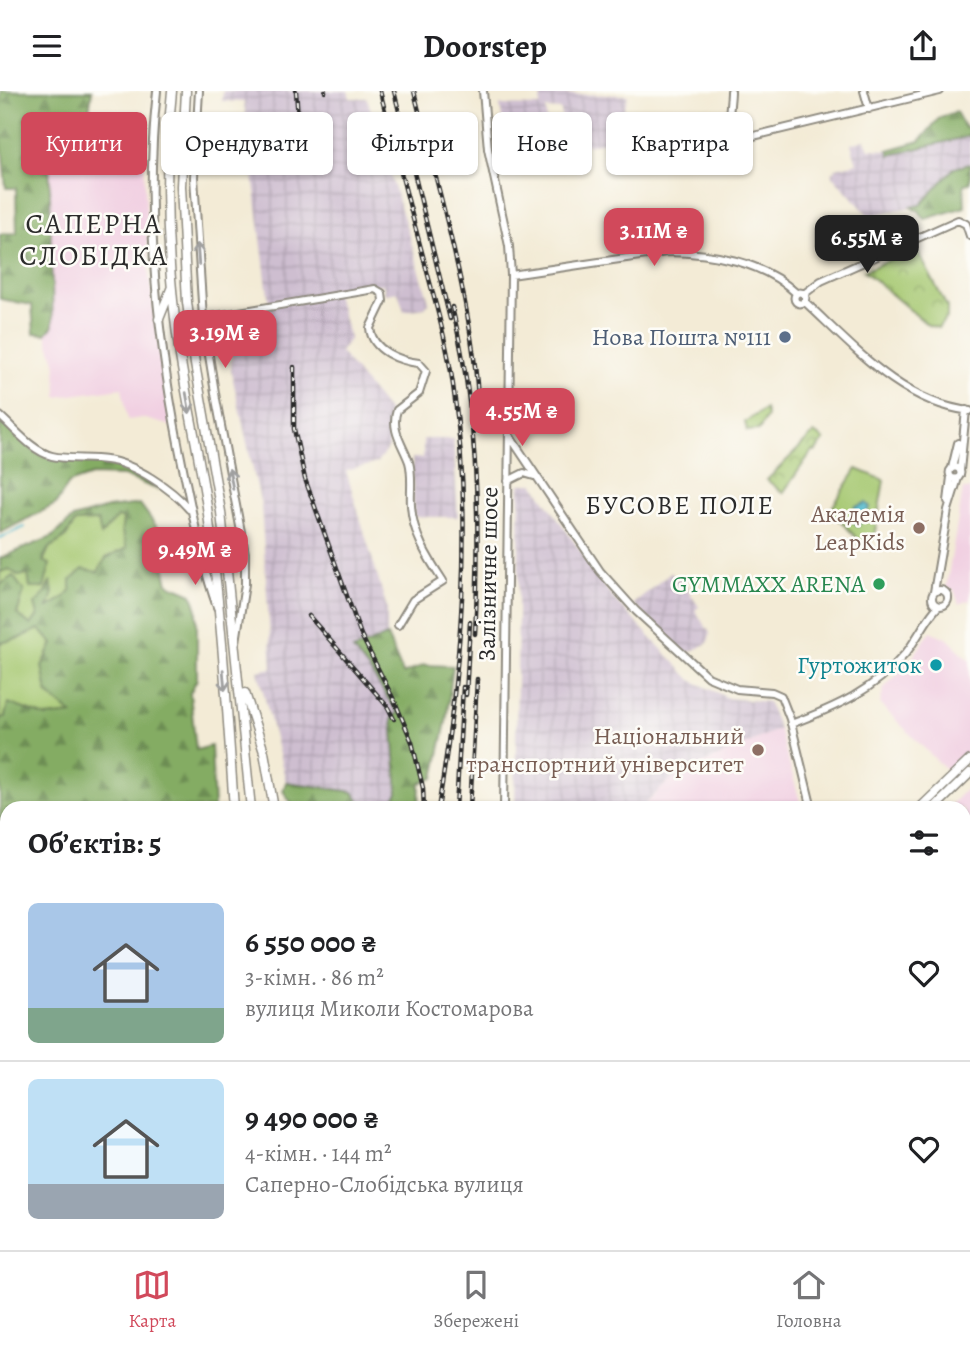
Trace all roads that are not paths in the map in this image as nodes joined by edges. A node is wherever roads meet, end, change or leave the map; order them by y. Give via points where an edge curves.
1 (158, 91) edge
2 (172, 91) edge
3 (186, 91) edge
4 (199, 91) edge
5 (483, 91) edge
6 (731, 91) edge
7 (864, 91) edge
8 (940, 91) edge
9 (869, 109) junction
10 (970, 236) edge
11 (512, 275) junction
12 (172, 286) junction
13 (802, 296) junction
14 (203, 318) junction
15 (159, 319) junction
16 (968, 410) edge
17 (0, 417) edge
18 (508, 434) junction
19 (956, 475) junction
20 (536, 477) junction
21 (508, 481) junction
22 (191, 511) junction
23 (937, 590) junction
24 (932, 601) junction
25 (939, 606) junction
26 (219, 612) junction
27 (929, 620) junction
28 (398, 625) dead end
29 (236, 643) junction
30 (239, 670) junction
31 (791, 725) junction
32 (970, 760) edge
33 (970, 773) edge
34 (233, 801) edge
35 (250, 801) edge
36 (273, 801) edge
37 (504, 801) edge
38 (810, 801) edge
39 (927, 801) edge
40 (941, 801) edge

1 - 15 street via 151,179
2 - 12 main road via 167,156
3 - 29 main road via 181,186 187,302 222,512
14 -> 4 street via 194,177
5 - 11 street, Залізничне шосе via 488,149
6 - 9 street via 730,127 736,137 747,139
7 - 9 street
8 - 9 street
10 - 13 street via 966,224 958,220 821,281
11 - 13 street via 667,252 690,253 763,270
11 - 18 street, Залізничне шосе
12 - 15 main road
12 -> 26 main road
13 - 16 street via 878,369 908,389
14 - 28 street via 375,289 382,293 383,301 370,328 374,339 390,355 419,363 426,371 419,393 397,410 396,423 409,464 413,520 424,552 443,581 413,600
29 -> 14 street via 245,553
15 - 22 street
16 - 19 street
16 - 19 street via 949,473
17 - 22 street via 51,456 107,460 134,468
18 - 20 street
18 - 21 street, Залізничне шосе
19 - 23 street
20 - 21 street via 524,473
20 - 31 street via 620,596 708,677 737,689 781,696
21 - 37 street, Залізничне шосе
22 - 26 street via 199,553
23 - 24 street
23 - 25 street via 945,591 948,598
24 - 25 street
24 - 27 street
25 - 27 street
26 -> 34 main road
27 - 31 street via 878,682
29 - 30 main road
30 - 35 main road
30 - 36 main road via 264,752
31 - 38 street
32 - 39 main road
33 - 40 main road

